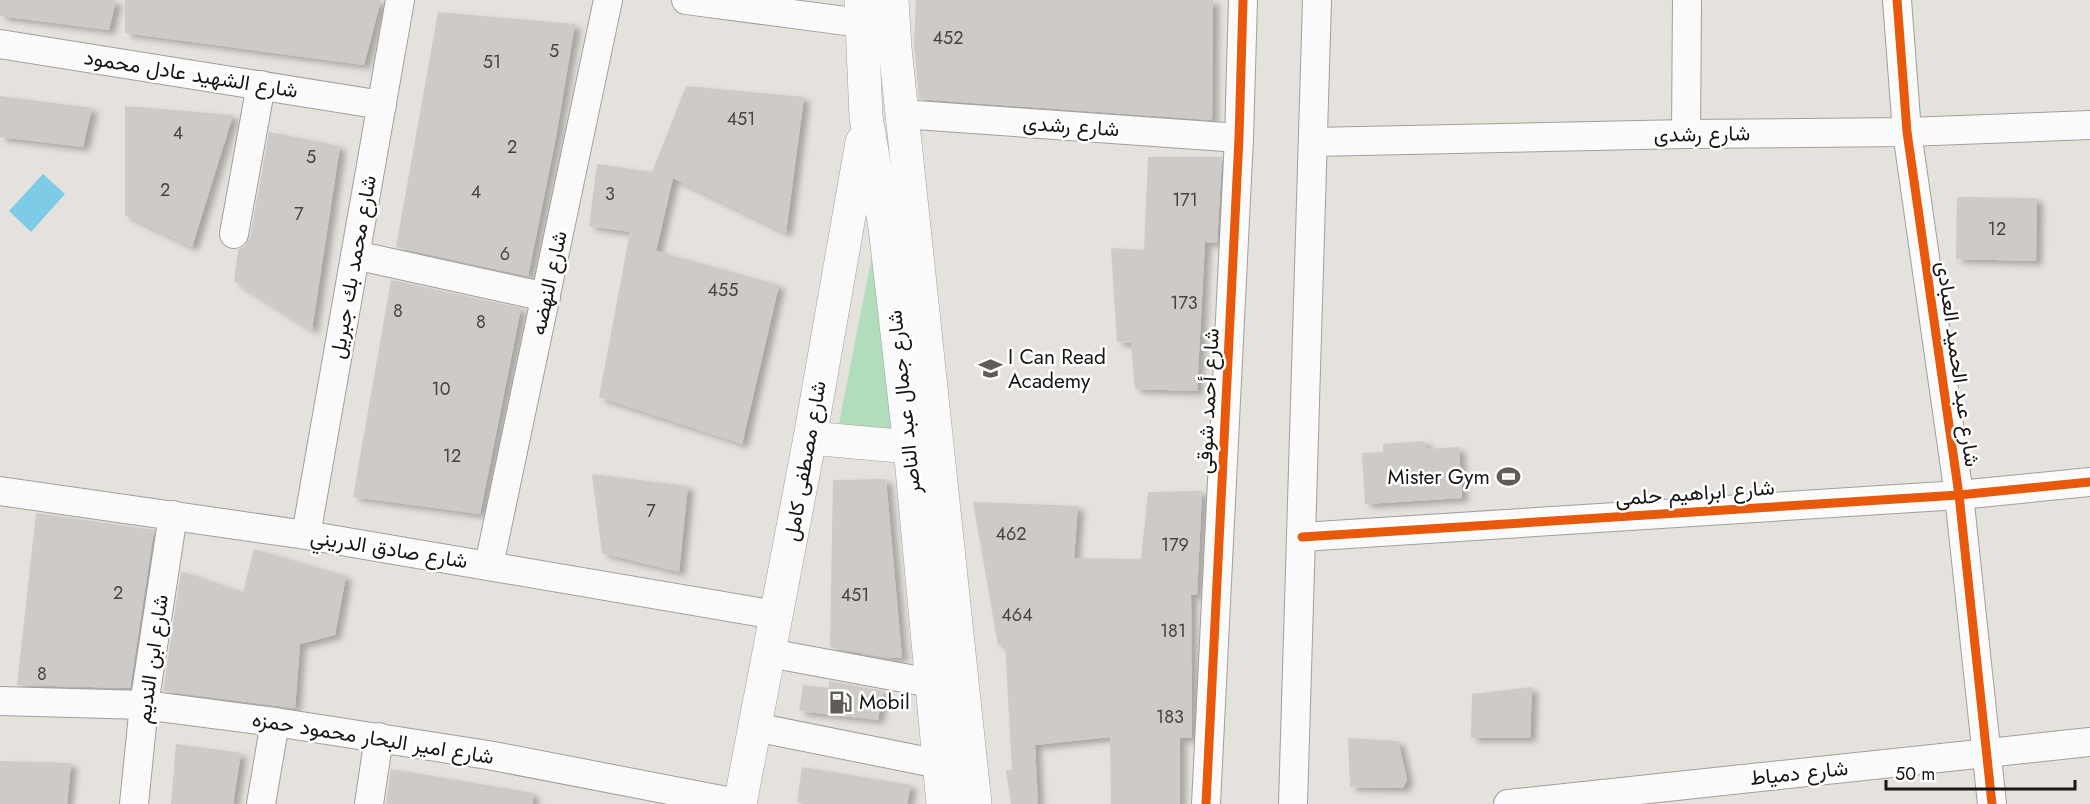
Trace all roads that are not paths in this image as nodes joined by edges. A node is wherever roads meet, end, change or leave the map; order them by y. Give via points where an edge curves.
1 (400, 0) edge
2 (609, 0) edge
3 (686, 0) edge
4 (892, 0) edge
5 (1244, 0) edge
6 (1317, 0) edge
7 (1687, 0) edge
8 (1898, 0) edge
9 (861, 11) edge
10 (0, 44) edge
11 (261, 85) junction
12 (382, 105) junction
13 (902, 114) junction
14 (866, 117) junction
15 (2090, 125) edge
16 (1907, 132) junction
17 (1686, 134) junction
18 (1239, 138) junction
19 (1313, 142) junction
20 (234, 234) dead end
21 (355, 255) junction
22 (546, 297) junction
23 (810, 438) junction
24 (924, 446) junction
25 (2090, 482) edge
26 (0, 491) edge
27 (1959, 495) junction
28 (173, 515) junction
29 (306, 535) junction
30 (1302, 537) junction
31 (489, 565) junction
32 (776, 615) junction
33 (769, 653) junction
34 (930, 683) junction
35 (0, 701) edge
36 (144, 705) junction
37 (275, 722) junction
38 (755, 727) junction
39 (380, 737) junction
40 (2090, 742) edge
41 (1986, 753) junction
42 (939, 764) junction
43 (134, 804) edge
44 (261, 804) edge
45 (369, 804) edge
46 (741, 804) edge
47 (943, 804) edge
48 (975, 804) edge
49 (1206, 804) edge
50 (1293, 804) edge
51 (1508, 804) edge
52 (1992, 804) edge

1 - 12 street, شارع محمد بك جبريل
2 - 22 street, شارع النهضه
3 - 9 street
4 - 13 main road, شارع جمال عبد الناصر
5 - 18 street, شارع أحمد شوقى
6 - 19 street
7 - 17 street
8 - 16 street, شارع عبد الحميد العبادى
9 - 14 main road, شارع جمال عبد الناصر
10 - 11 street, شارع الشهيد عادل محمود
11 - 12 street, شارع الشهيد عادل محمود
11 - 20 street
12 - 21 street, شارع محمد بك جبريل
13 - 18 street, شارع رشدى
13 - 24 main road, شارع جمال عبد الناصر
14 - 23 main road, شارع مصطفى كامل
14 - 24 main road, شارع جمال عبد الناصر
15 - 16 street, شارع رشدى
16 - 17 street, شارع رشدى
16 - 27 street, شارع عبد الحميد العبادى
17 - 19 street, شارع رشدى
18 - 49 street, شارع أحمد شوقى
19 - 30 street
21 - 22 street
21 - 29 street, شارع محمد بك جبريل
22 - 31 street, شارع النهضه
23 - 24 main road
23 - 32 main road, شارع مصطفى كامل
24 - 34 main road, شارع جمال عبد الناصر
24 - 48 main road, شارع جمال عبد الناصر
25 - 27 street, شارع ابراهيم حلمى
26 - 28 street, شارع صادق الدريني
27 - 30 street, شارع ابراهيم حلمى
27 - 41 street, شارع عبد الحميد العبادى
28 - 29 street, شارع صادق الدريني
28 - 36 street, شارع ابن النديم
29 - 31 street, شارع صادق الدريني
30 - 50 street
31 - 32 street, شارع صادق الدريني
32 - 33 main road, شارع مصطفى كامل
33 - 34 street
33 - 38 main road, شارع مصطفى كامل
34 - 42 main road, شارع جمال عبد الناصر
35 - 36 street, شارع امير البحار محمود حمزه
36 - 37 street, شارع امير البحار محمود حمزه
36 - 43 street, شارع ابن النديم
37 - 39 street, شارع امير البحار محمود حمزه
37 - 44 street
38 - 42 street
38 - 46 main road, شارع مصطفى كامل
39 - 45 street
39 - 46 street, شارع امير البحار محمود حمزه
40 - 41 street, شارع دمياط
41 - 51 street, شارع دمياط
41 - 52 street, شارع عبد الحميد العبادى
42 - 47 main road, شارع جمال عبد الناصر

